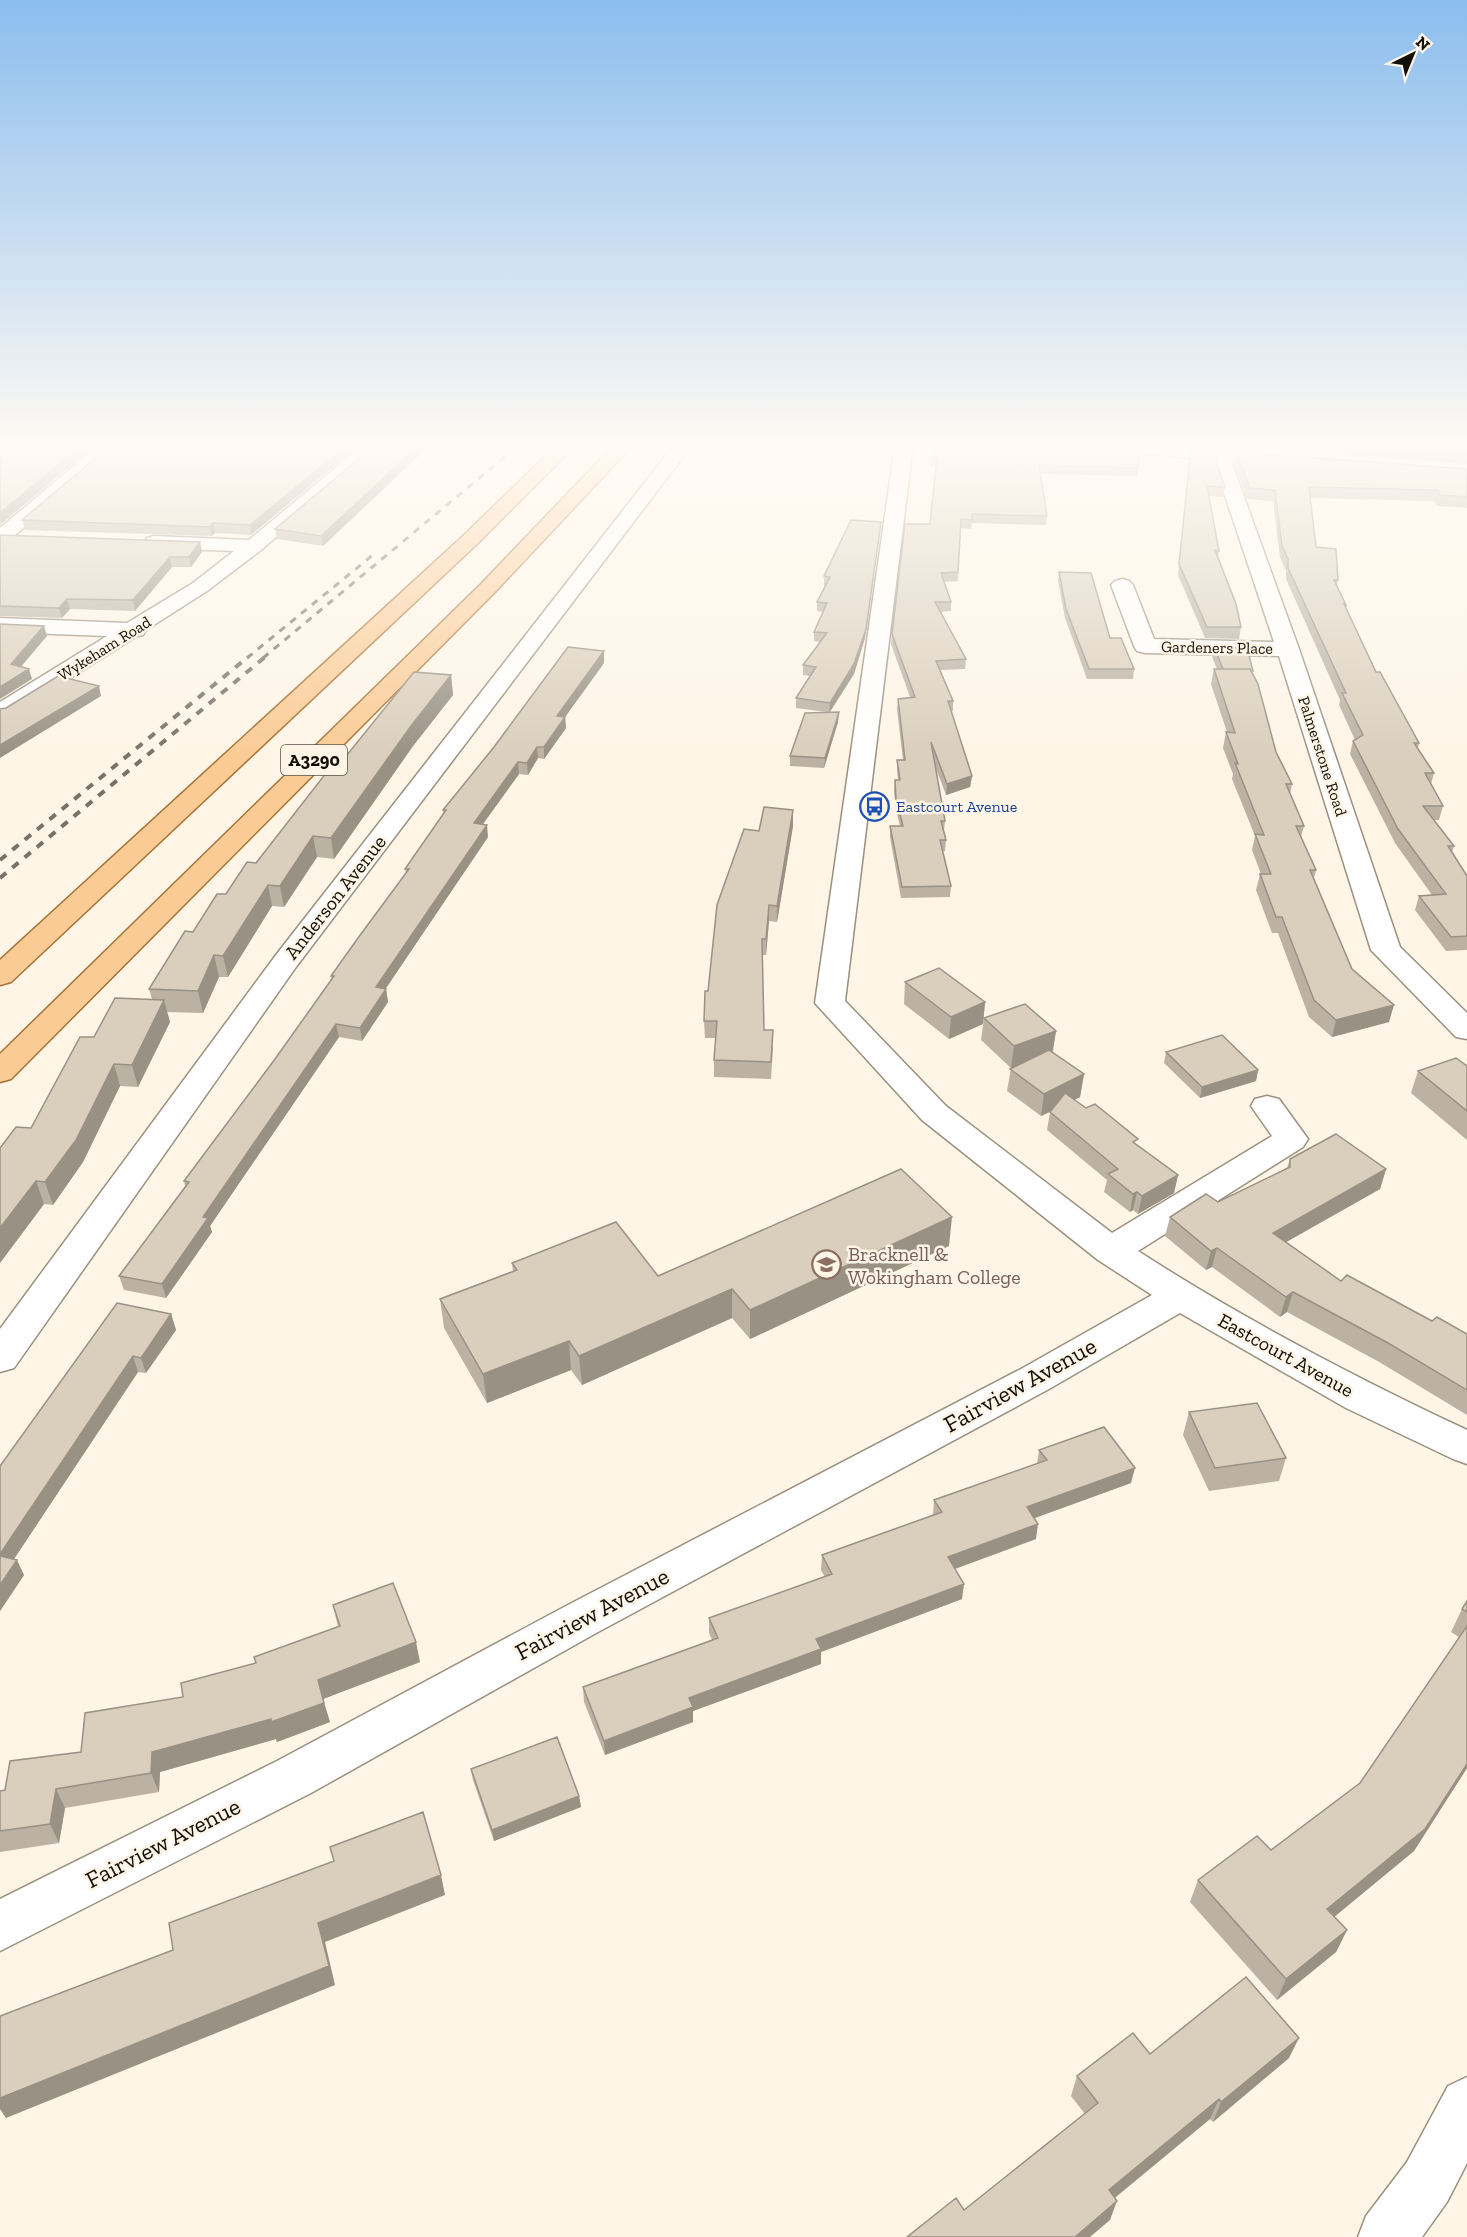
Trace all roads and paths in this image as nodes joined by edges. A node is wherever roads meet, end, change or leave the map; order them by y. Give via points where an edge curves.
1 (250, 549) edge
2 (460, 549) edge
3 (525, 549) edge
4 (603, 549) edge
5 (890, 549) edge
6 (1253, 549) edge
7 (1122, 585) dead end
8 (0, 625) edge
9 (135, 630) junction
10 (1145, 646) junction
11 (1288, 649) junction
12 (1154, 670) dead end
13 (0, 712) edge
14 (0, 976) edge
15 (1467, 1030) edge
16 (0, 1072) edge
17 (1267, 1106) dead end
18 (1112, 1251) junction
19 (1180, 1296) junction
20 (0, 1358) edge
21 (1467, 1448) edge
22 (0, 1926) edge
23 (1467, 2105) edge
24 (1387, 2237) edge

1 - 9 street, Wykeham Road
2 - 14 main road, A3290
3 - 16 main road, A3290
4 - 20 street, Anderson Avenue via 286,961
5 - 18 street, Eastcourt Avenue via 830,1003 934,1113
6 - 11 street, Palmerstone Road
7 - 10 street, Gardeners Place
8 - 9 street
9 - 13 street, Wykeham Road
10 - 11 street, Gardeners Place
10 - 12 street, Gardeners Place
11 - 15 street, Palmerstone Road via 1386,950
17 - 18 street via 1291,1139
18 - 19 street, Eastcourt Avenue
19 - 21 street, Eastcourt Avenue via 1360,1397
19 - 22 street, Fairview Avenue via 1035,1379 582,1618 294,1778
23 - 24 street via 1427,2182

